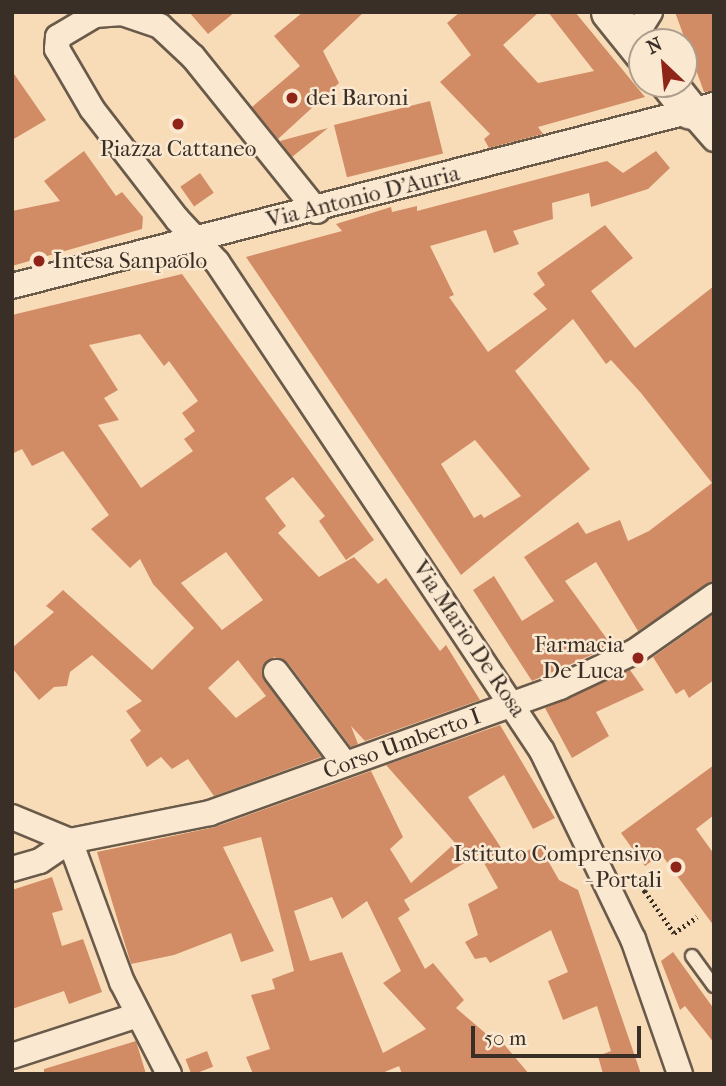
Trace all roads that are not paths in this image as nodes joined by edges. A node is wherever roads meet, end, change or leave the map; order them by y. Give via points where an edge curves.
1 (609, 12) edge
2 (631, 28) edge
3 (702, 108) edge
4 (714, 139) edge
5 (317, 211) junction
6 (194, 239) junction
7 (12, 286) edge
8 (714, 596) edge
9 (276, 672) dead end
10 (513, 704) junction
11 (345, 764) junction
12 (12, 817) edge
13 (70, 841) junction
14 (12, 869) edge
15 (692, 956) dead end
16 (714, 986) edge
17 (138, 1014) junction
18 (12, 1056) edge
19 (169, 1074) edge
20 (680, 1074) edge

1 - 2 street
3 - 4 street
3 - 5 street, Via Antonio D'Auria
5 - 6 street, Via Antonio D'Auria
5 - 6 street, Via Mario De Rosa via 193,57 160,26 123,13 94,15 66,29 58,37 57,49 92,109
6 - 7 street, Via Antonio D'Auria
6 - 10 street, Via Mario De Rosa via 217,262
8 - 10 street, Corso Umberto I via 634,652
9 - 11 street
10 - 11 street, Corso Umberto I
10 - 20 street, Via Mario De Rosa via 542,751 633,939
11 - 13 street, Corso Umberto I via 210,813
12 - 13 street
13 - 14 street via 40,862
13 - 17 street
15 - 16 lane
17 - 18 street
17 - 19 street

